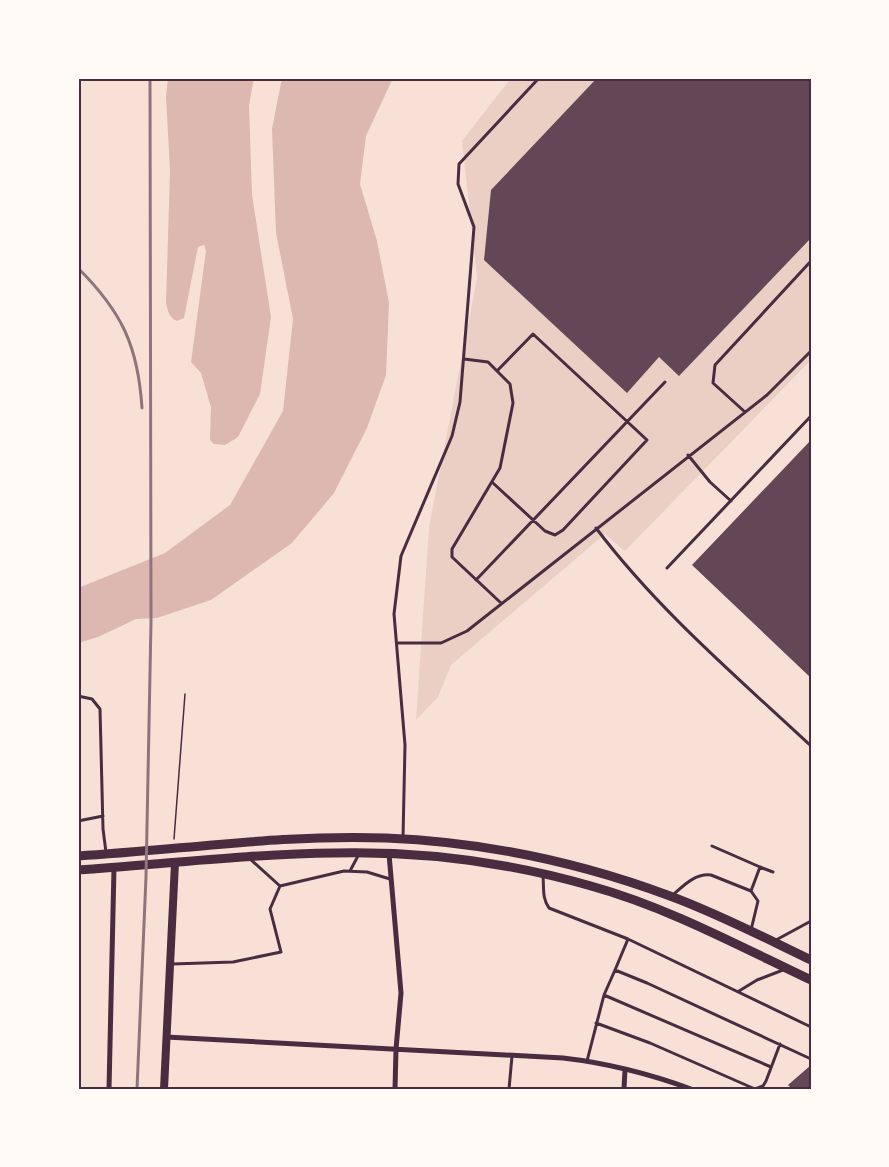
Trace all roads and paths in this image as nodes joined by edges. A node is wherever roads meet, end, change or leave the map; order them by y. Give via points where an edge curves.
1 (539, 78) edge
2 (811, 261) edge
3 (811, 351) edge
4 (806, 357) junction
5 (464, 359) junction
6 (811, 361) edge
7 (497, 371) junction
8 (665, 382) dead end
9 (745, 412) junction
10 (811, 416) edge
11 (628, 421) junction
12 (688, 455) junction
13 (493, 483) junction
14 (730, 501) junction
15 (533, 520) junction
16 (596, 528) junction
17 (667, 568) dead end
18 (476, 580) junction
19 (501, 604) junction
20 (397, 643) junction
21 (184, 694) dead end
22 (78, 696) edge
23 (811, 746) edge
24 (103, 816) junction
25 (78, 821) edge
26 (403, 839) junction
27 (712, 846) dead end
28 (174, 849) junction
29 (359, 853) junction
30 (106, 854) junction
31 (389, 854) junction
32 (78, 856) edge
33 (248, 858) junction
34 (175, 863) junction
35 (760, 867) junction
36 (114, 868) junction
37 (78, 870) edge
38 (350, 871) junction
39 (773, 872) dead end
40 (543, 874) junction
41 (390, 879) junction
42 (280, 886) junction
43 (751, 891) junction
44 (672, 896) junction
45 (811, 921) edge
46 (751, 932) junction
47 (628, 939) junction
48 (773, 942) junction
49 (810, 957) edge
50 (170, 964) junction
51 (787, 968) junction
52 (615, 970) junction
53 (811, 980) edge
54 (739, 991) junction
55 (604, 995) junction
56 (596, 1023) junction
57 (811, 1027) edge
58 (166, 1037) junction
59 (780, 1044) junction
60 (396, 1049) junction
61 (512, 1054) junction
62 (811, 1059) edge
63 (587, 1061) junction
64 (771, 1067) junction
65 (625, 1069) junction
66 (109, 1089) edge
67 (164, 1089) edge
68 (395, 1089) edge
69 (509, 1089) edge
70 (624, 1089) edge
71 (692, 1089) edge
72 (755, 1089) edge

1 - 5 lane via 459,164 458,184 474,227
2 - 9 lane via 715,365 713,382
3 - 4 lane
4 - 6 lane
4 - 9 lane
5 - 7 lane via 488,362
5 - 20 lane via 452,436 401,556 394,614
7 - 11 lane via 533,334
7 - 13 lane via 510,384 513,403 500,468
8 - 11 lane
9 - 12 lane
10 - 14 lane
11 - 15 lane
11 - 15 lane via 647,440 563,530 555,535
12 - 14 lane
12 - 16 lane
13 - 15 lane
13 - 18 lane via 452,549 453,557
14 - 17 lane
15 - 18 lane
16 - 19 lane
16 - 23 lane via 674,619
18 - 19 lane
19 - 20 lane via 467,631 441,643
20 - 26 lane via 405,745
21 - 28 path
22 - 24 lane via 92,699 100,709
24 - 25 lane
24 - 30 lane
26 - 28 highway via 320,839
26 - 44 highway via 461,844 573,865
27 - 35 lane
28 - 30 highway
29 - 31 highway
29 - 33 highway
29 - 38 lane
30 - 32 highway
31 - 40 highway via 478,861
31 - 41 street
33 - 34 highway
33 - 42 lane
34 - 36 highway
34 - 50 main road
35 - 39 lane
35 - 43 lane
36 - 37 highway
36 - 66 street
38 - 41 lane
38 - 42 lane
40 - 47 lane via 545,904 549,908
40 - 51 highway via 636,901
41 - 60 street via 401,993
42 - 50 lane via 270,909 281,952 232,962
43 - 44 lane via 704,874
43 - 46 lane via 758,901
44 - 46 highway
45 - 48 lane
46 - 48 highway
47 - 52 lane
47 - 54 lane
48 - 49 highway
50 - 58 main road
51 - 53 highway
51 - 54 lane
52 - 55 lane
52 - 59 lane
54 - 57 lane
55 - 56 lane
55 - 64 lane
56 - 63 lane
56 - 72 lane
58 - 60 street
58 - 67 main road
59 - 62 lane
59 - 64 lane
60 - 61 street
60 - 68 street
61 - 63 street
61 - 69 lane
63 - 65 street
64 - 72 lane via 763,1086
65 - 70 street
65 - 71 street

